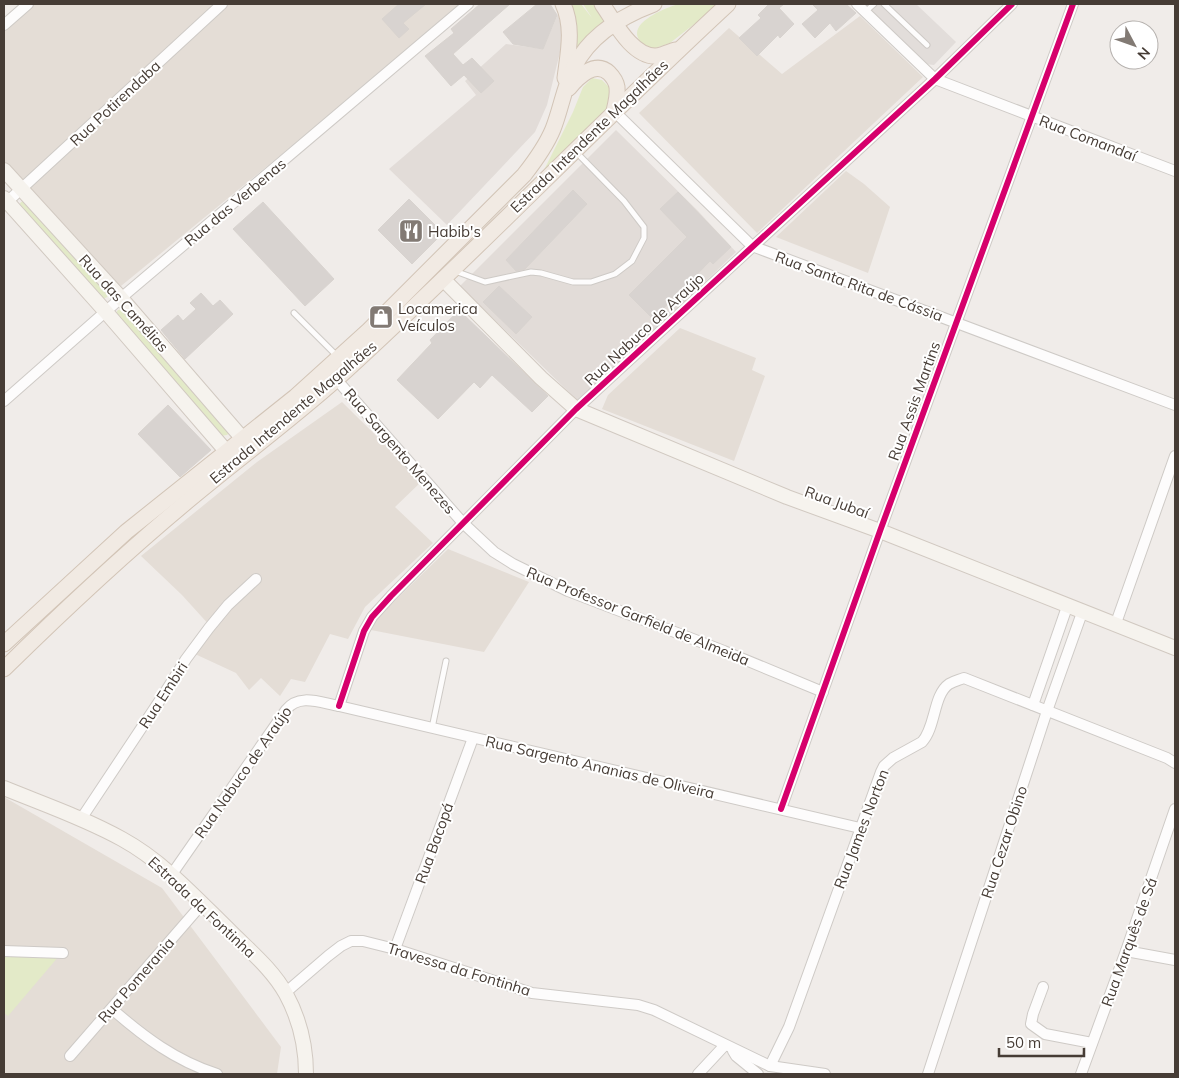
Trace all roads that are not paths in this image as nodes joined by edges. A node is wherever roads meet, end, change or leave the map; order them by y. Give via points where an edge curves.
1 (28, 4) edge
2 (222, 4) edge
3 (468, 4) edge
4 (563, 4) edge
5 (602, 4) edge
6 (654, 4) edge
7 (728, 4) edge
8 (857, 4) edge
9 (874, 4) edge
10 (884, 4) edge
11 (1012, 4) edge
12 (1073, 4) edge
13 (865, 12) junction
14 (615, 23) junction
15 (4, 25) edge
16 (927, 45) dead end
17 (679, 49) junction
18 (935, 78) junction
19 (562, 99) junction
20 (614, 111) junction
21 (1032, 116) junction
22 (574, 150) junction
23 (4, 170) edge
24 (1175, 171) edge
25 (21, 189) junction
26 (5, 200) edge
27 (752, 246) junction
28 (448, 274) junction
29 (121, 298) junction
30 (106, 312) junction
31 (294, 313) dead end
32 (956, 322) junction
33 (338, 358) junction
34 (336, 379) junction
35 (4, 401) edge
36 (1175, 405) edge
37 (576, 410) junction
38 (243, 439) junction
39 (226, 450) junction
40 (1175, 456) edge
41 (463, 523) junction
42 (880, 531) junction
43 (256, 579) dead end
44 (1068, 604) junction
45 (1083, 610) junction
46 (1116, 623) junction
47 (4, 644) edge
48 (1175, 648) edge
49 (446, 661) dead end
50 (4, 669) edge
51 (823, 692) junction
52 (1033, 705) junction
53 (339, 706) junction
54 (1047, 711) junction
55 (432, 728) junction
56 (473, 738) junction
57 (1175, 763) edge
58 (4, 788) edge
59 (781, 809) junction
60 (1175, 809) edge
61 (81, 819) junction
62 (860, 828) junction
63 (172, 874) junction
64 (202, 904) junction
65 (395, 948) junction
66 (4, 951) edge
67 (1126, 951) junction
68 (63, 953) dead end
69 (1175, 960) edge
70 (1044, 987) dead end
71 (285, 993) junction
72 (112, 1008) junction
73 (1092, 1043) junction
74 (728, 1047) junction
75 (70, 1056) dead end
76 (770, 1066) junction
77 (796, 1072) edge
78 (217, 1074) edge
79 (306, 1074) edge
80 (698, 1074) edge
81 (758, 1074) edge
82 (824, 1074) edge
83 (928, 1074) edge
84 (1081, 1074) edge

1 - 15 street
2 - 25 street, Rua Potirendaba
3 - 29 street, Rua das Verbenas
4 - 19 main road via 568,14 570,43
5 - 14 main road
6 - 14 main road, Estrada Intendente Magalhães
7 - 17 main road, Estrada Intendente Magalhães
8 - 13 street, Rua Comandaí
9 - 13 lane
10 - 16 lane
11 - 18 street, Rua Nabuco de Araújo
12 - 21 street, Rua Assis Martins
13 - 18 street, Rua Comandaí
14 - 17 main road via 633,46 646,54 657,56
14 - 19 main road, Estrada Intendente Magalhães via 585,50
17 - 20 main road, Estrada Intendente Magalhães
18 - 21 street, Rua Comandaí
18 - 27 street, Rua Nabuco de Araújo
19 - 20 main road via 581,75 600,69 614,78 617,88
19 - 33 main road, Estrada Intendente Magalhães via 553,130 524,175
20 - 22 main road, Estrada Intendente Magalhães
20 - 27 street, Rua Santa Rita de Cássia
21 - 24 street, Rua Comandaí
21 - 32 street, Rua Assis Martins
22 - 28 main road, Estrada Intendente Magalhães
22 - 28 lane via 644,226 644,238 632,260 615,274 591,282 573,282 531,272 485,282
23 - 25 street, Rua das Camélias
25 - 26 street, Rua Potirendaba
25 - 29 street, Rua das Camélias
26 - 30 street, Rua das Camélias
27 - 32 street, Rua Santa Rita de Cássia
27 - 37 street, Rua Nabuco de Araújo
28 - 34 main road, Estrada Intendente Magalhães
28 - 37 street, Rua Jubaí via 541,378
29 - 30 street, Rua das Verbenas
29 - 38 street, Rua das Camélias
30 - 35 street, Rua das Verbenas
30 - 39 street, Rua das Camélias
31 - 33 lane
32 - 36 street, Rua Santa Rita de Cássia
32 - 42 street, Rua Assis Martins
33 - 38 main road, Estrada Intendente Magalhães
34 - 41 street, Rua Sargento Menezes
34 - 50 main road, Estrada Intendente Magalhães via 110,568
37 - 41 street, Rua Nabuco de Araújo
37 - 42 street, Rua Jubaí via 787,497
38 - 39 main road, Estrada Intendente Magalhães
39 - 47 main road, Estrada Intendente Magalhães via 126,532
40 - 46 street
41 - 51 street, Rua Professor Garfield de Almeida via 494,552 536,576
41 - 53 street, Rua Nabuco de Araújo via 372,617 357,649
42 - 44 street, Rua Jubaí
42 - 51 street, Rua Assis Martins
43 - 61 street, Rua Embiri via 228,605 186,659
44 - 45 street, Rua Jubaí
44 - 52 street
45 - 46 street, Rua Jubaí
45 - 54 street, Rua Cezar Obino
46 - 48 street, Rua Jubaí
49 - 55 lane
51 - 59 street, Rua Assis Martins
52 - 54 street, Rua James Norton
52 - 62 street, Rua James Norton via 964,678 950,684 941,693 925,739 884,766
53 - 55 street, Rua Sargento Ananias de Oliveira
53 - 63 street, Rua Nabuco de Araújo via 304,700 289,706
54 - 57 street
54 - 83 street, Rua Cezar Obino
55 - 56 street, Rua Sargento Ananias de Oliveira
56 - 59 street, Rua Sargento Ananias de Oliveira
56 - 65 street, Rua Bacopá
58 - 61 street, Estrada da Fontinha
59 - 62 street, Rua Sargento Ananias de Oliveira
60 - 67 street, Rua Marquês de Sá
61 - 63 street, Estrada da Fontinha via 122,839
62 - 76 street, Rua James Norton via 789,1027
63 - 64 street, Estrada da Fontinha
64 - 71 street, Estrada da Fontinha via 261,962
64 - 72 street, Rua Pomerania
65 - 71 street, Travessa da Fontinha via 351,941
65 - 74 street, Travessa da Fontinha via 532,992 638,1005
66 - 68 street
67 - 69 street
67 - 73 street, Rua Marquês de Sá
70 - 73 street via 1031,1024 1045,1034
71 - 79 street, Estrada da Fontinha via 302,1035
72 - 75 street, Rua Pomerania
72 - 78 street via 170,1054
73 - 84 street, Rua Marquês de Sá
74 - 76 street, Travessa da Fontinha
74 - 80 street
74 - 81 street, Travessa da Fontinha
76 - 77 street, Travessa da Fontinha
77 - 82 street, Travessa da Fontinha

